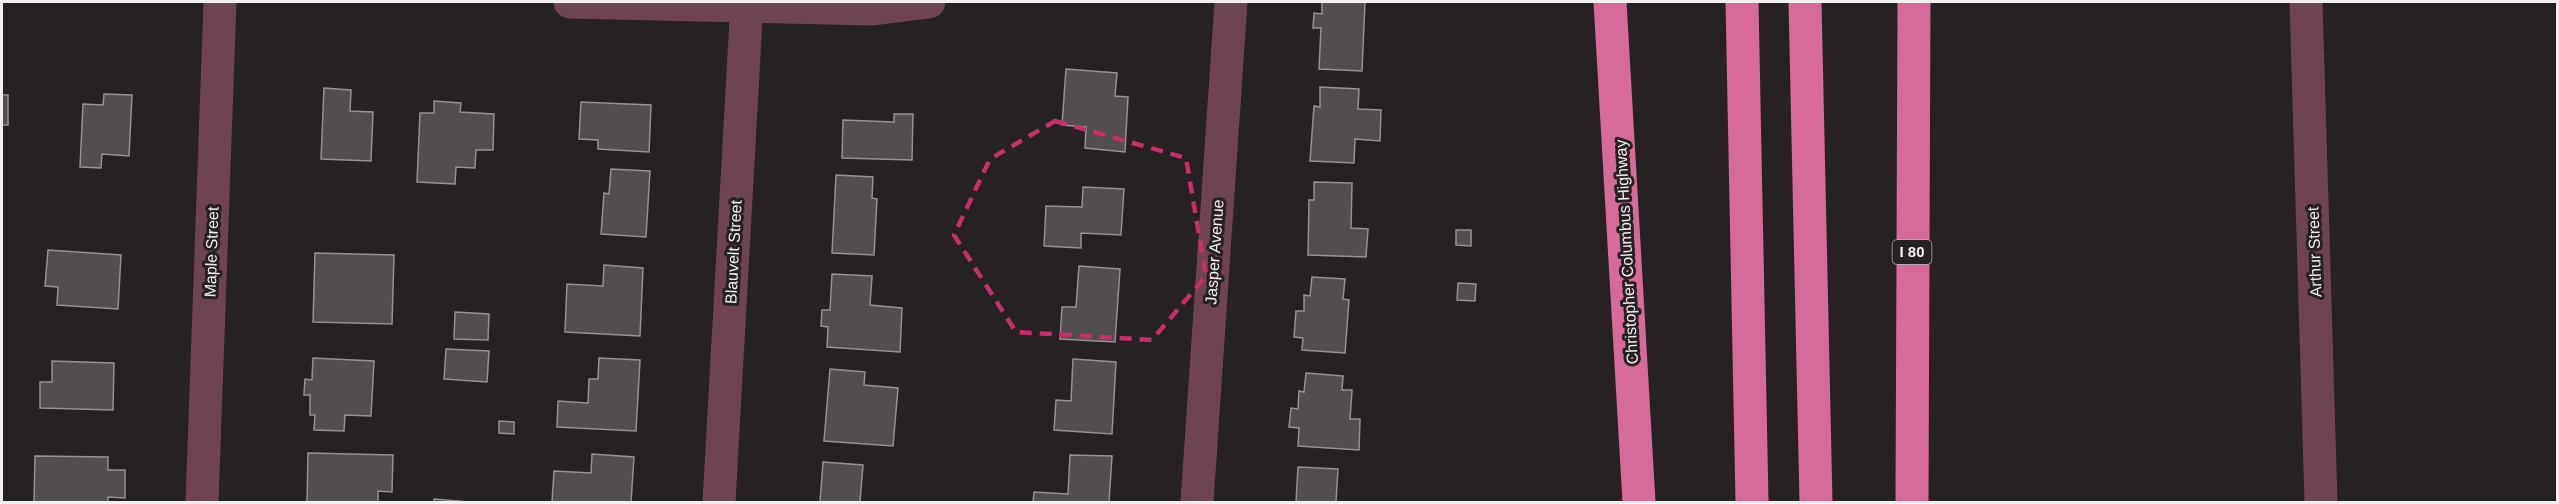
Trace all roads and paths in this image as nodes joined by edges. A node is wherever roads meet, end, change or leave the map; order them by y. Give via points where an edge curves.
1 (220, 2) edge
2 (570, 2) edge
3 (929, 2) edge
4 (1231, 2) edge
5 (1742, 2) edge
6 (1805, 2) edge
7 (1914, 2) edge
8 (2306, 2) edge
9 (747, 4) edge
10 (1612, 8) edge
11 (202, 502) edge
12 (719, 502) edge
13 (1197, 502) edge
14 (1639, 502) edge
15 (1752, 502) edge
16 (1816, 502) edge
17 (1912, 502) edge
18 (2321, 502) edge

1 - 11 street, Maple Street
2 - 9 street
3 - 9 street via 873,9
4 - 13 street, Jasper Avenue
5 - 15 highway
6 - 16 highway
7 - 17 highway, I 80
8 - 18 street, Arthur Street
9 - 12 street, Blauvelt Street
10 - 14 highway, Christopher Columbus Highway

